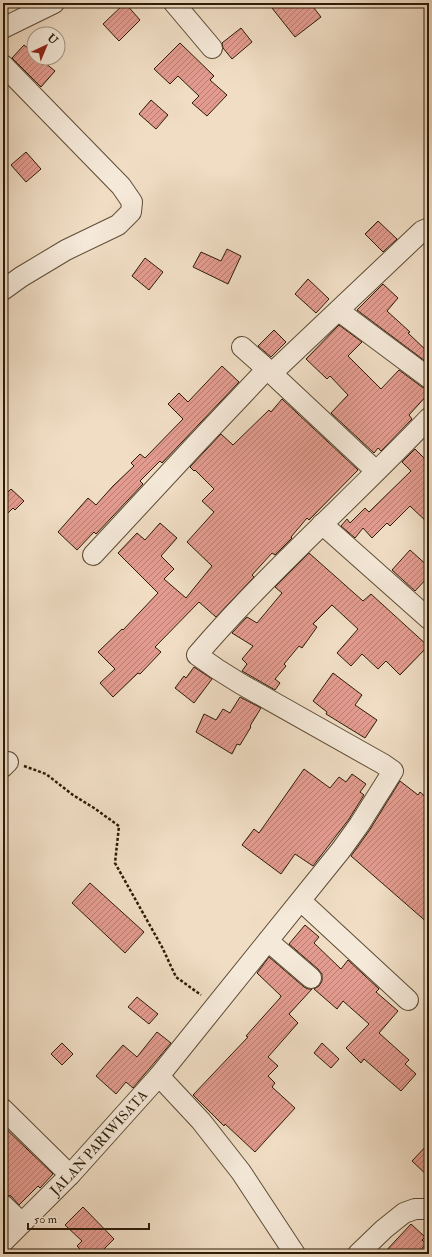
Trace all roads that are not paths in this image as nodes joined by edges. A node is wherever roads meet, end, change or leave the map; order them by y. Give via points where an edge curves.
1 (54, 3) edge
2 (174, 3) edge
3 (3, 28) edge
4 (212, 48) dead end
5 (3, 65) edge
6 (429, 228) edge
7 (3, 290) edge
8 (339, 311) junction
9 (242, 346) dead end
10 (270, 371) junction
11 (429, 378) edge
12 (428, 422) edge
13 (376, 471) junction
14 (322, 524) junction
15 (93, 555) dead end
16 (429, 619) edge
17 (301, 901) junction
18 (268, 941) junction
19 (311, 978) dead end
20 (408, 1000) dead end
21 (159, 1076) junction
22 (3, 1109) edge
23 (70, 1175) junction
24 (3, 1205) edge
25 (429, 1209) edge
26 (22, 1223) junction
27 (3, 1242) edge
28 (294, 1254) edge
29 (358, 1254) edge

1 - 3 street
2 - 4 street
5 - 7 street via 121,186 132,202 131,212 118,225 66,250
6 - 8 street
8 - 10 street
8 - 11 street
9 - 10 street
10 - 13 street
10 - 15 street via 196,443
12 - 13 street
13 - 14 street
14 - 16 street
14 - 17 street, JALAN PARIWISATA via 197,654 235,680 392,771 359,825
17 - 18 street, JALAN PARIWISATA
17 - 20 street
18 - 19 street
18 - 21 street, JALAN PARIWISATA
21 - 23 street, JALAN PARIWISATA
21 - 28 street via 201,1121 241,1172
22 - 23 street
23 - 26 street, JALAN PARIWISATA
24 - 26 street
25 - 29 street via 415,1209 404,1213
26 - 27 street, JALAN PARIWISATA

